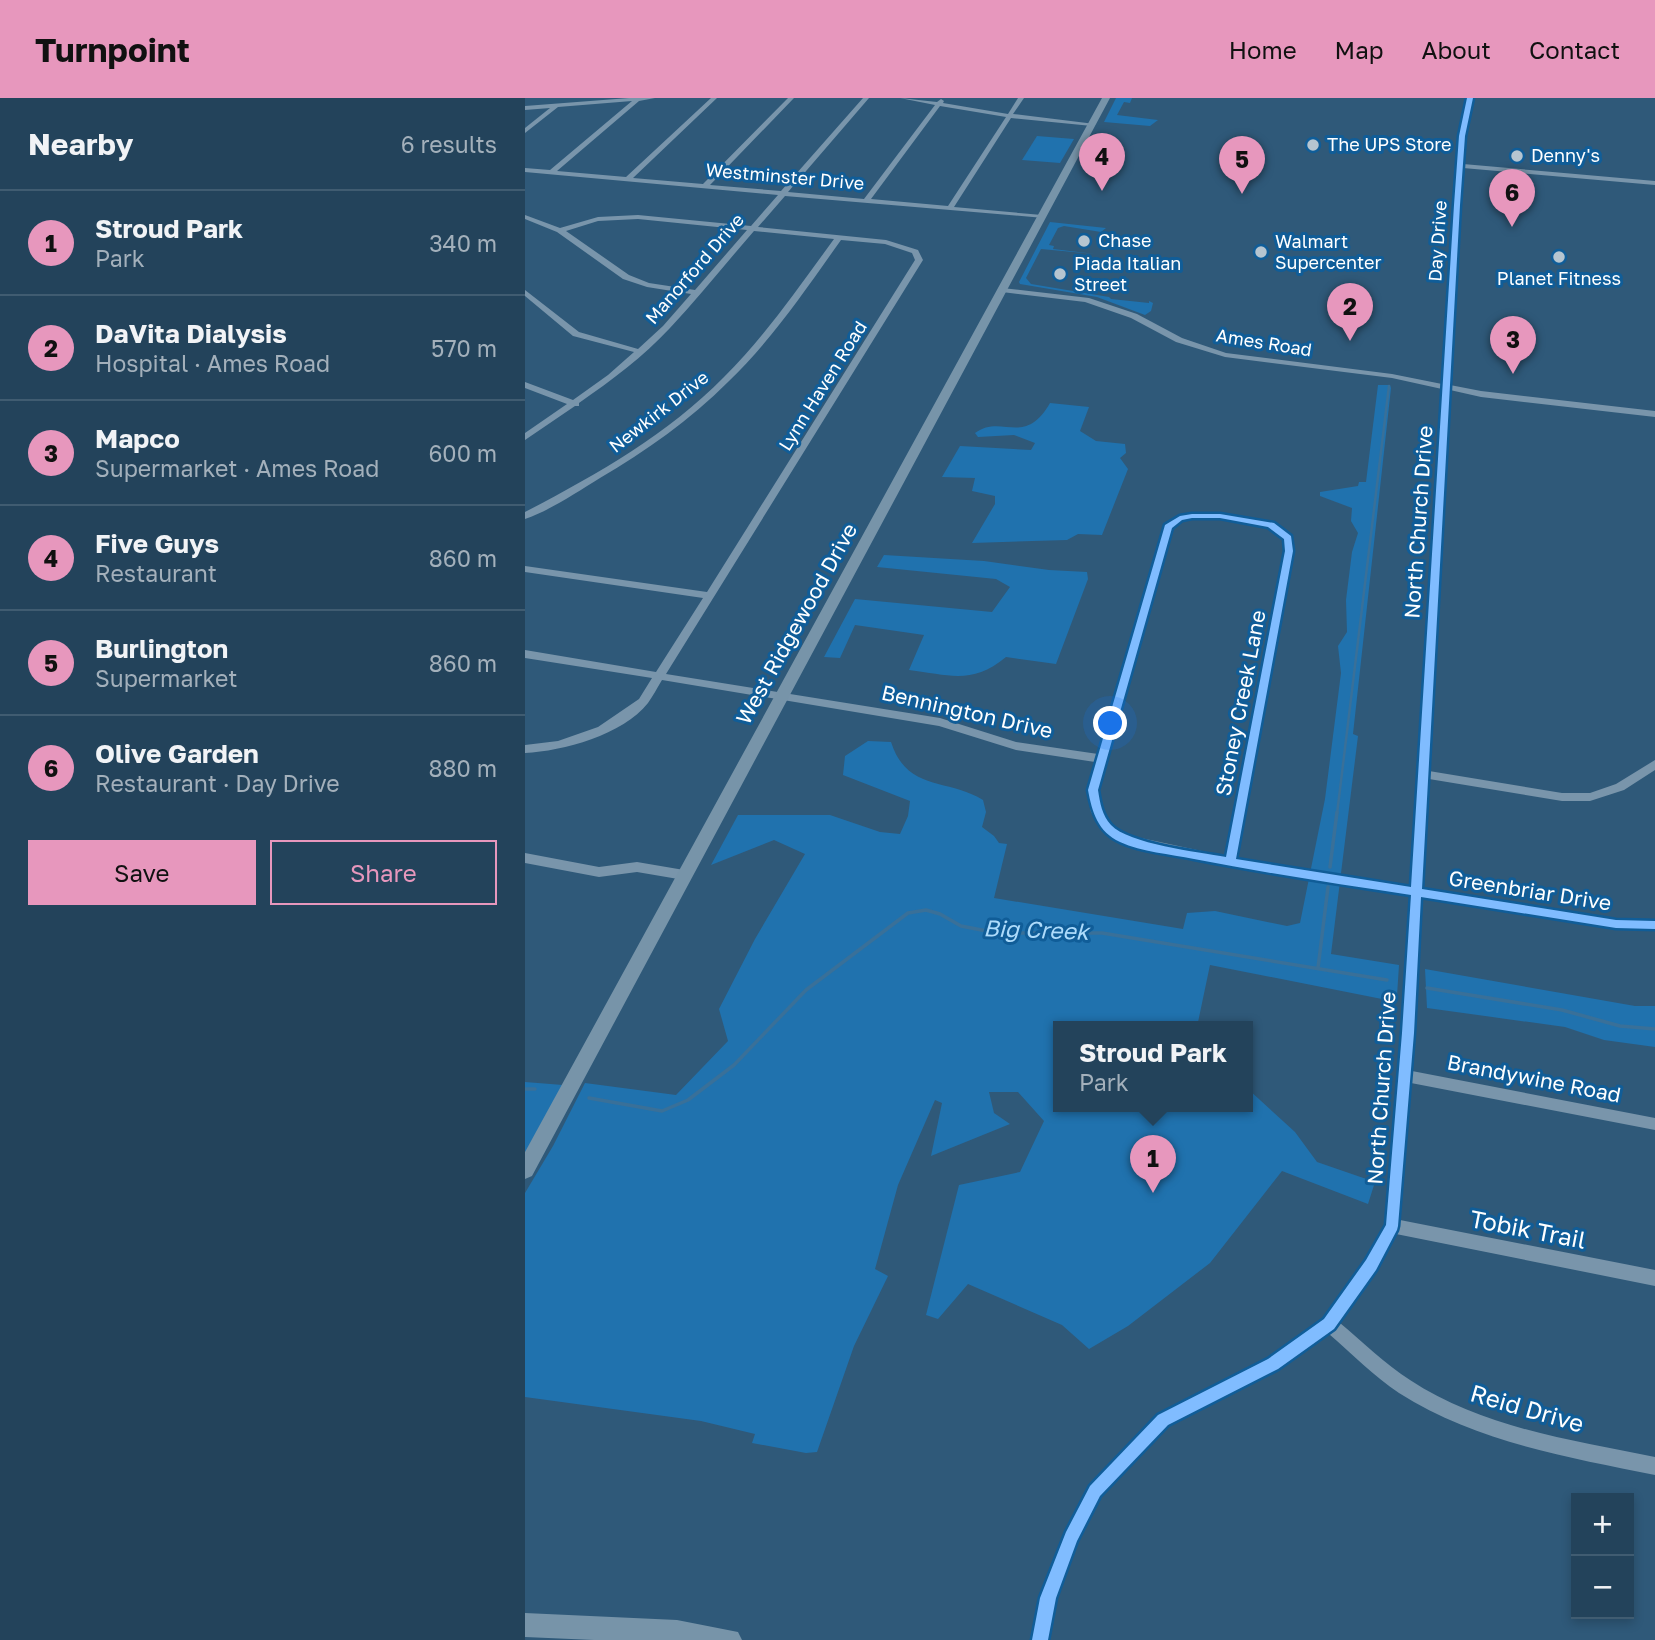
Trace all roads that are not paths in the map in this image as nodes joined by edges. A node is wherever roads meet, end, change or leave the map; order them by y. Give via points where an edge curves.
1 (566, 98) edge
2 (652, 98) edge
3 (714, 98) edge
4 (790, 98) edge
5 (866, 98) edge
6 (903, 98) edge
7 (943, 98) edge
8 (1021, 98) edge
9 (1106, 98) edge
10 (1470, 98) edge
11 (637, 99) edge
12 (937, 105) junction
13 (555, 107) junction
14 (525, 108) edge
15 (1010, 116) junction
16 (1092, 124) junction
17 (525, 131) edge
18 (1460, 166) junction
19 (525, 170) edge
20 (552, 172) junction
21 (628, 179) junction
22 (1655, 183) edge
23 (705, 186) junction
24 (783, 193) junction
25 (866, 201) junction
26 (950, 208) junction
27 (525, 217) edge
28 (1042, 217) junction
29 (752, 228) junction
30 (560, 230) junction
31 (839, 237) junction
32 (1002, 290) junction
33 (525, 292) edge
34 (696, 293) junction
35 (641, 352) junction
36 (525, 385) edge
37 (1447, 387) junction
38 (576, 404) junction
39 (1655, 414) edge
40 (525, 437) edge
41 (525, 516) edge
42 (1289, 551) joint
43 (525, 569) edge
44 (711, 596) junction
45 (525, 654) edge
46 (661, 676) junction
47 (782, 695) junction
48 (525, 749) edge
49 (1102, 759) junction
50 (1655, 764) edge
51 (1423, 774) junction
52 (525, 858) edge
53 (1230, 862) junction
54 (684, 875) junction
55 (1416, 892) junction
56 (1655, 925) edge
57 (1405, 1076) junction
58 (1655, 1124) edge
59 (525, 1170) edge
60 (1392, 1226) junction
61 (1655, 1278) edge
62 (1329, 1324) junction
63 (1655, 1466) edge
64 (525, 1625) edge
65 (730, 1640) edge
66 (1040, 1640) edge

1 - 13 street
2 - 11 street
3 - 21 street
4 - 23 street
5 - 24 street, Manorford Drive
6 - 12 street
7 - 12 street
8 - 15 street
9 - 16 main road, West Ridgewood Drive
10 - 18 street, Day Drive
11 - 13 street
11 - 20 street
12 - 15 street
12 - 25 street
13 - 14 street
13 - 17 street
15 - 16 street
15 - 26 street
16 - 28 main road, West Ridgewood Drive
18 - 22 street
18 - 37 street, Day Drive
19 - 20 street, Westminster Drive
20 - 21 street, Westminster Drive
21 - 23 street, Westminster Drive
23 - 24 street, Westminster Drive
24 - 25 street, Westminster Drive
24 - 29 street, Manorford Drive
25 - 26 street, Westminster Drive
26 - 28 street, Westminster Drive
27 - 30 street
28 - 32 main road, West Ridgewood Drive
29 - 30 street, Lynn Haven Road via 618,217
29 - 31 street, Lynn Haven Road
29 - 34 street, Manorford Drive
30 - 34 street via 626,278
31 - 41 street, Newkirk Drive via 774,326 686,416 617,465
31 - 44 street, Lynn Haven Road via 904,246 919,260
32 - 37 street, Ames Road via 1086,300 1225,355
32 - 47 main road, West Ridgewood Drive
33 - 35 street via 576,334
34 - 35 street, Manorford Drive
35 - 38 street, Manorford Drive
36 - 38 street
37 - 39 street, Ames Road
37 - 51 street, North Church Drive
38 - 40 street, Manorford Drive
42 - 49 street, Greenbriar Drive via 1288,538 1271,525 1252,520 1192,516 1168,527
42 - 53 street, Stoney Creek Lane
43 - 44 street
44 - 46 street, Lynn Haven Road
45 - 46 street, Bennington Drive
46 - 47 street, Bennington Drive
46 - 48 street, Lynn Haven Road via 643,702 605,731 545,749
47 - 49 street, Bennington Drive via 940,722 1016,746
47 - 54 main road, West Ridgewood Drive
49 - 53 street, Greenbriar Drive via 1093,790 1097,813 1108,828 1123,839
50 - 51 street via 1620,787 1590,797 1562,797
51 - 55 street, North Church Drive
52 - 54 street via 599,872 637,867
53 - 55 street, Greenbriar Drive
54 - 59 main road, West Ridgewood Drive
55 - 56 street, Greenbriar Drive via 1616,925
55 - 57 street, North Church Drive
57 - 58 street, Brandywine Road
57 - 60 street, North Church Drive
60 - 61 street, Tobik Trail
60 - 62 street, North Church Drive
62 - 63 street, Reid Drive via 1406,1388 1469,1421 1523,1438
62 - 66 street, North Church Drive via 1273,1364 1163,1420 1095,1491 1048,1598
64 - 65 main road via 677,1632

